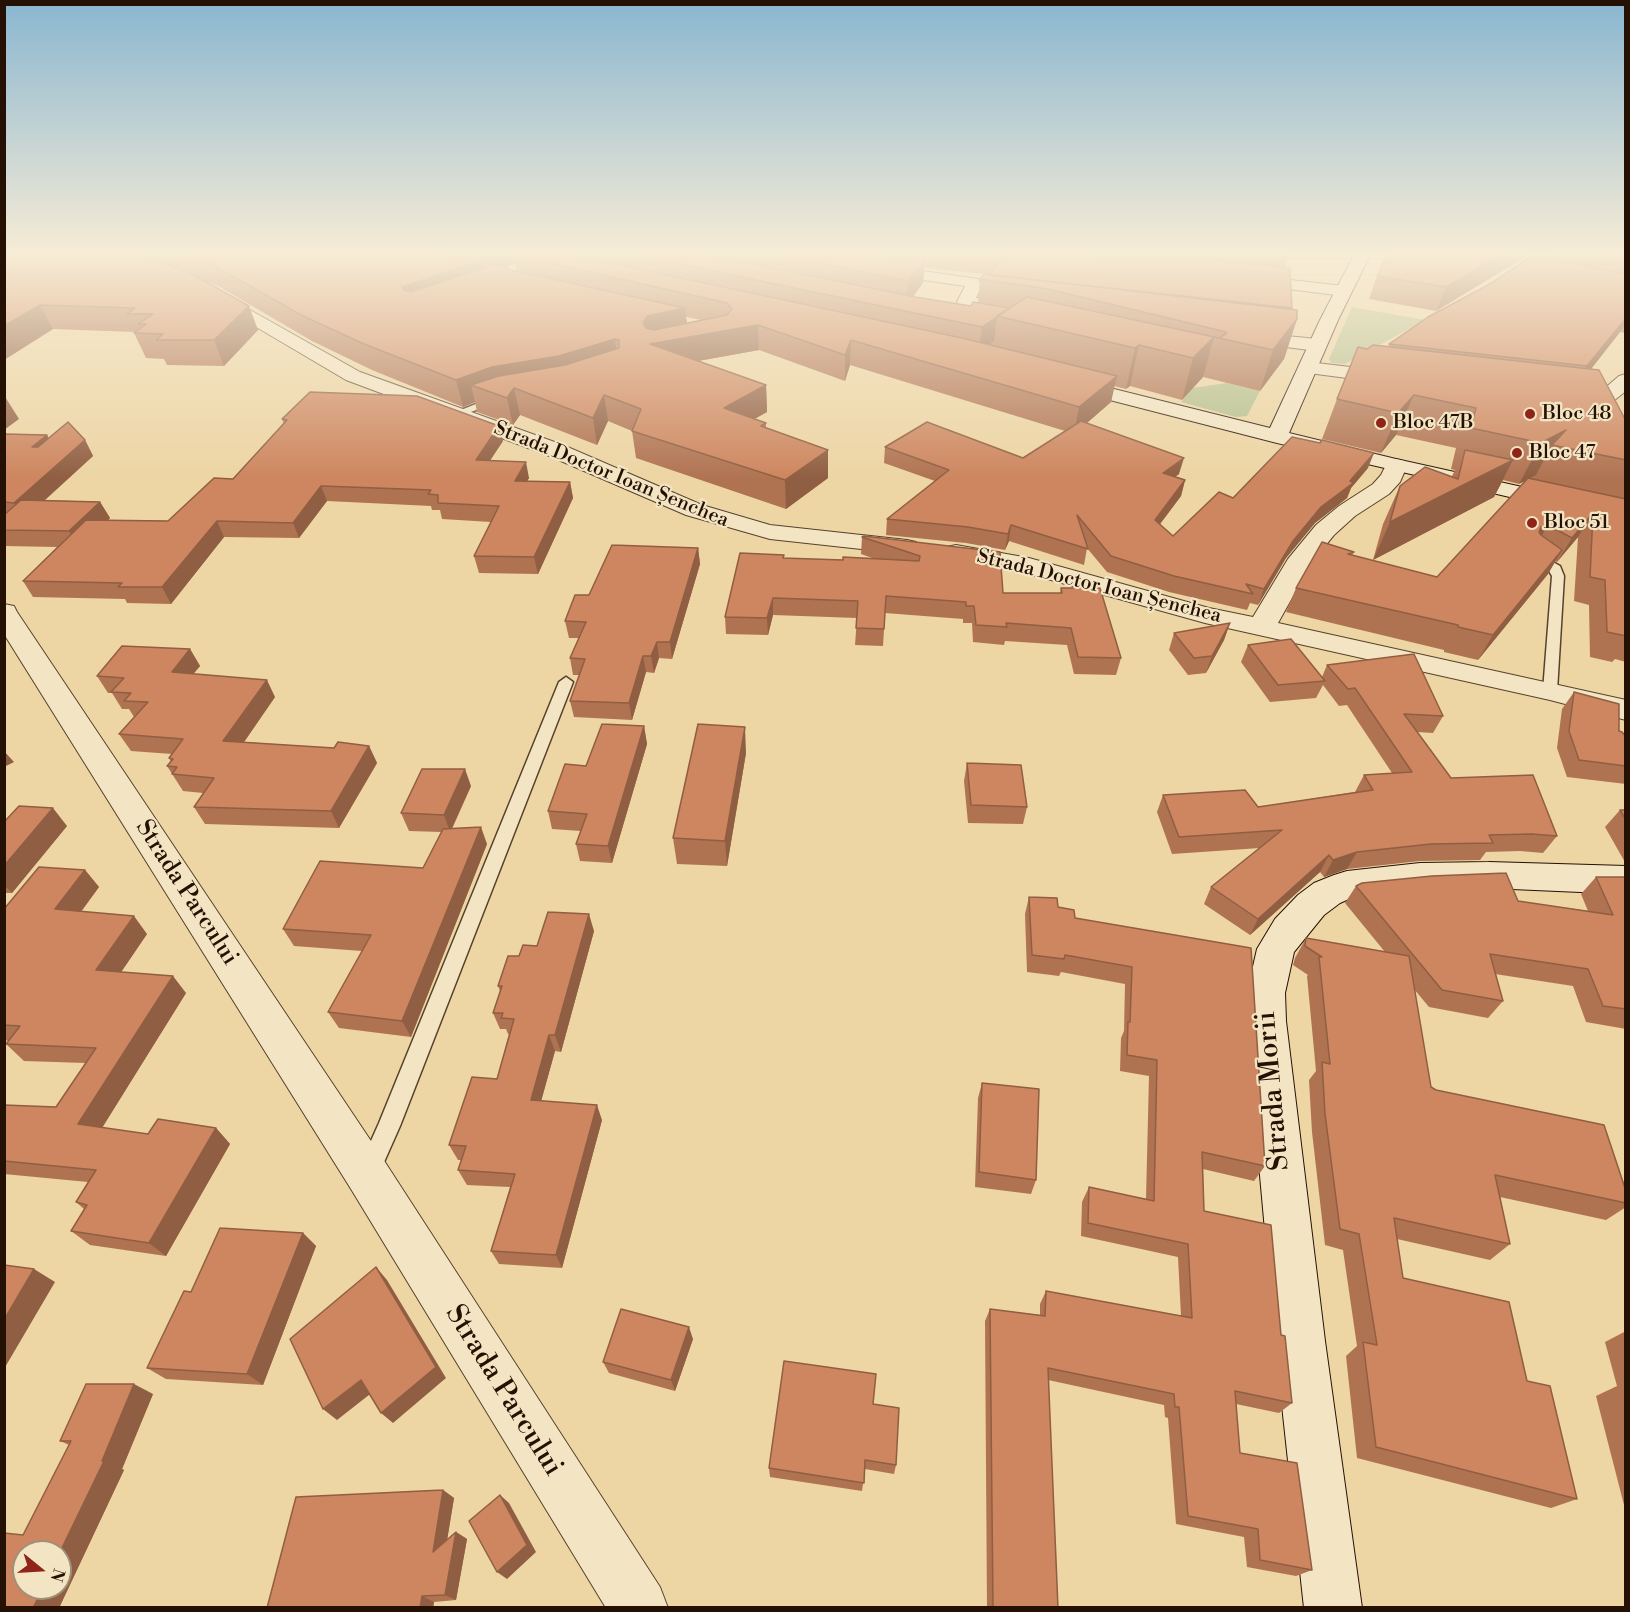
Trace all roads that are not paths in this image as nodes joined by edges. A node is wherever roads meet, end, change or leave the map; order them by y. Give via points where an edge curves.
1 (274, 328) edge
2 (1325, 328) edge
3 (1224, 334) edge
4 (1317, 345) junction
5 (1373, 357) edge
6 (1308, 368) junction
7 (1343, 373) junction
8 (1626, 380) edge
9 (1056, 381) edge
10 (1412, 381) edge
11 (510, 395) edge
12 (1550, 397) edge
13 (456, 414) junction
14 (1277, 437) junction
15 (1396, 466) junction
16 (1626, 518) edge
17 (1533, 555) edge
18 (4, 612) edge
19 (1262, 627) junction
20 (566, 682) dead end
21 (1550, 691) junction
22 (1626, 710) edge
23 (1626, 880) edge
24 (367, 1174) junction
25 (639, 1608) edge
26 (1333, 1608) edge

1 - 13 street, Strada Doctor Ioan Șenchea via 352,376
2 - 4 street
3 - 4 street
4 - 6 street
5 - 7 street
6 - 7 street
6 - 14 street
7 - 10 street
8 - 12 street via 1597,400
9 - 14 street
11 - 13 lane, Strada Doctor Ioan Șenchea
13 - 19 street, Strada Doctor Ioan Șenchea via 746,527 1001,559 1184,610
14 - 15 street
15 - 16 street
15 - 19 street via 1381,489 1325,530 1301,559
17 - 21 lane via 1555,569 1558,576
18 - 24 street, Strada Parcului
19 - 21 street, Strada Doctor Ioan Șenchea
20 - 24 lane
21 - 22 street, Strada Doctor Ioan Șenchea
23 - 26 street, Strada Morii via 1489,875 1347,885 1311,905 1276,949 1266,993 1269,1056
24 - 25 street, Strada Parcului

